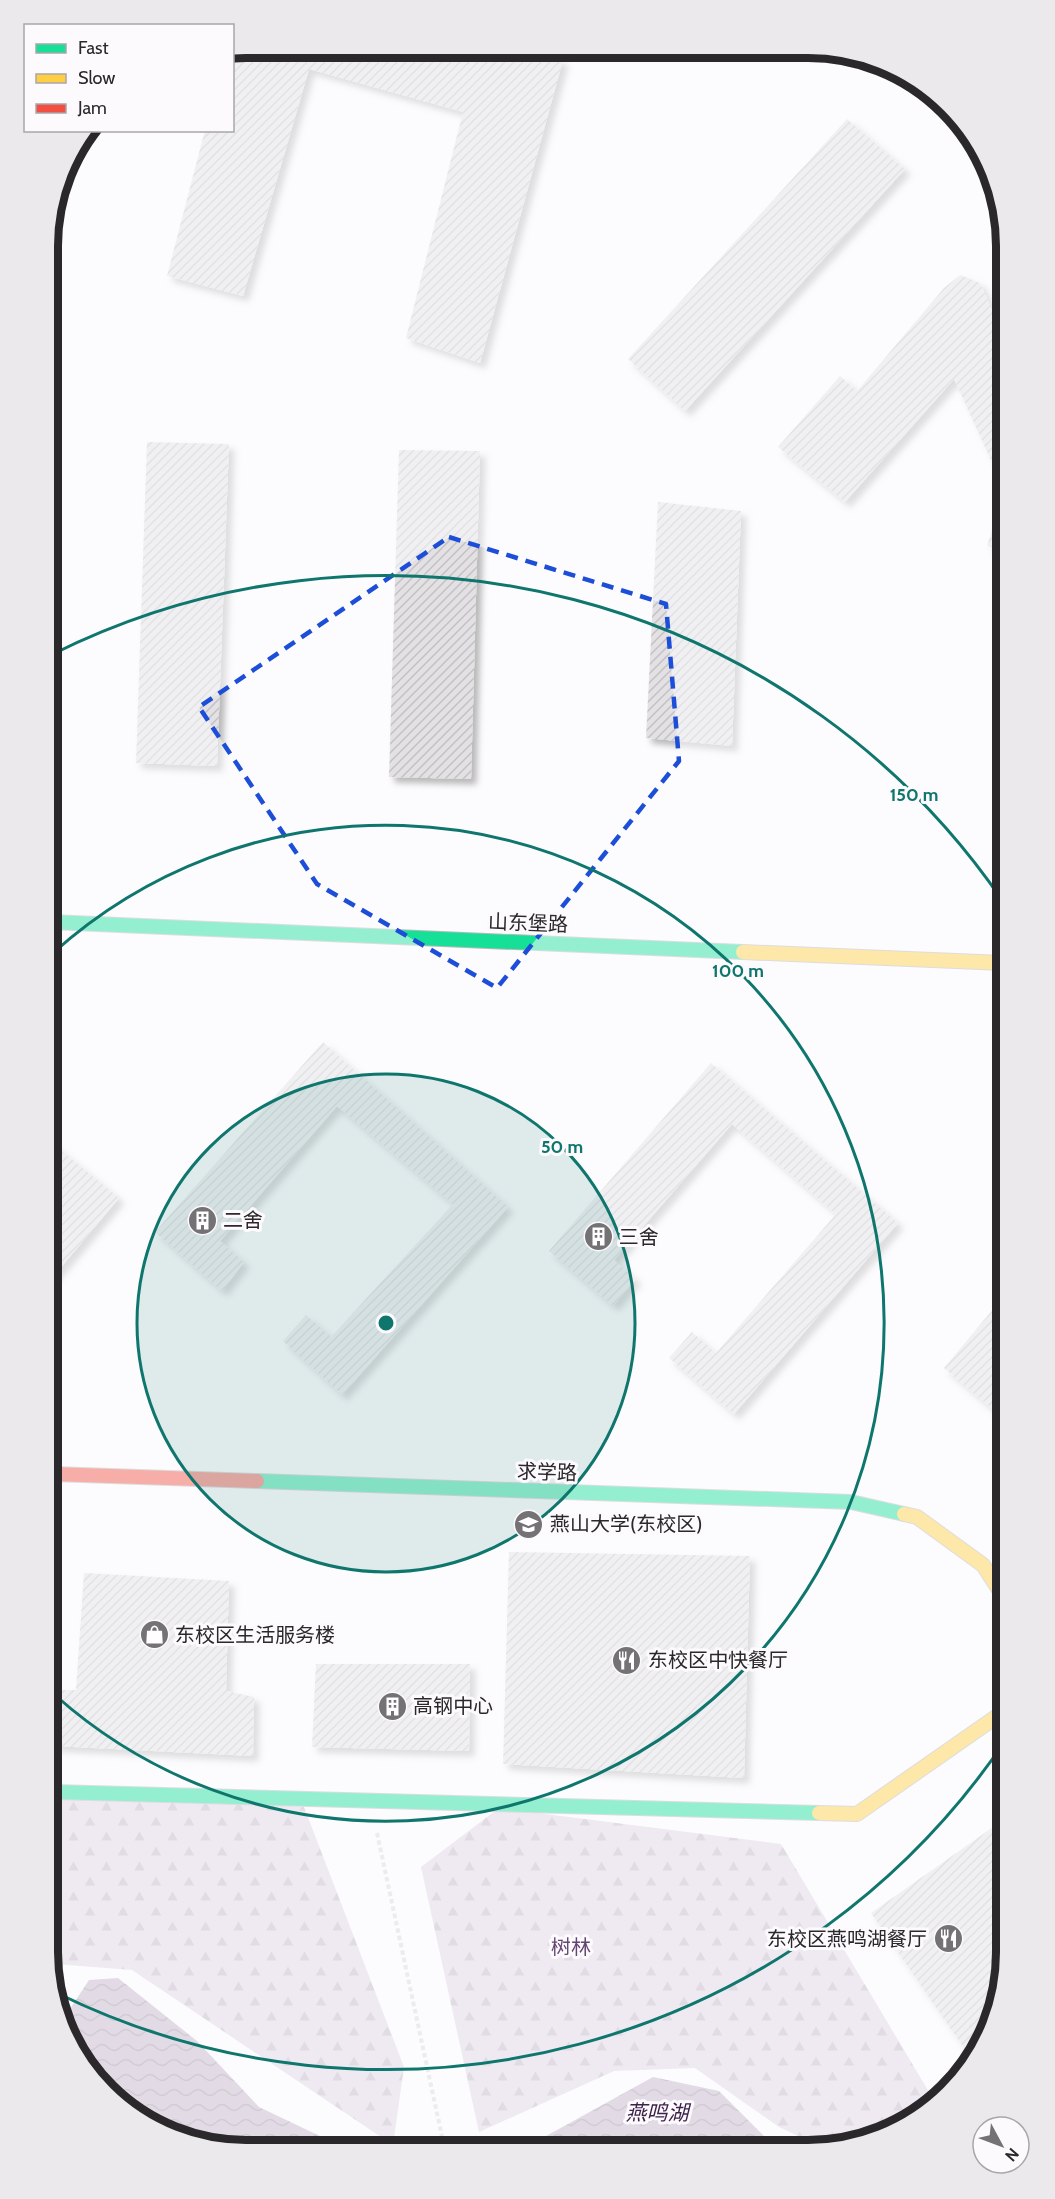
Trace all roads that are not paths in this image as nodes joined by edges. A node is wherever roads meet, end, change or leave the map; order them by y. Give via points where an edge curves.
1 (59, 922) edge
2 (996, 963) edge
3 (58, 1474) edge
4 (996, 1585) edge
5 (996, 1717) edge
6 (58, 1792) edge

1 - 2 street, 山东堡路
3 - 4 street, 求学路 via 851,1502 917,1517 983,1565
5 - 6 street via 857,1814

